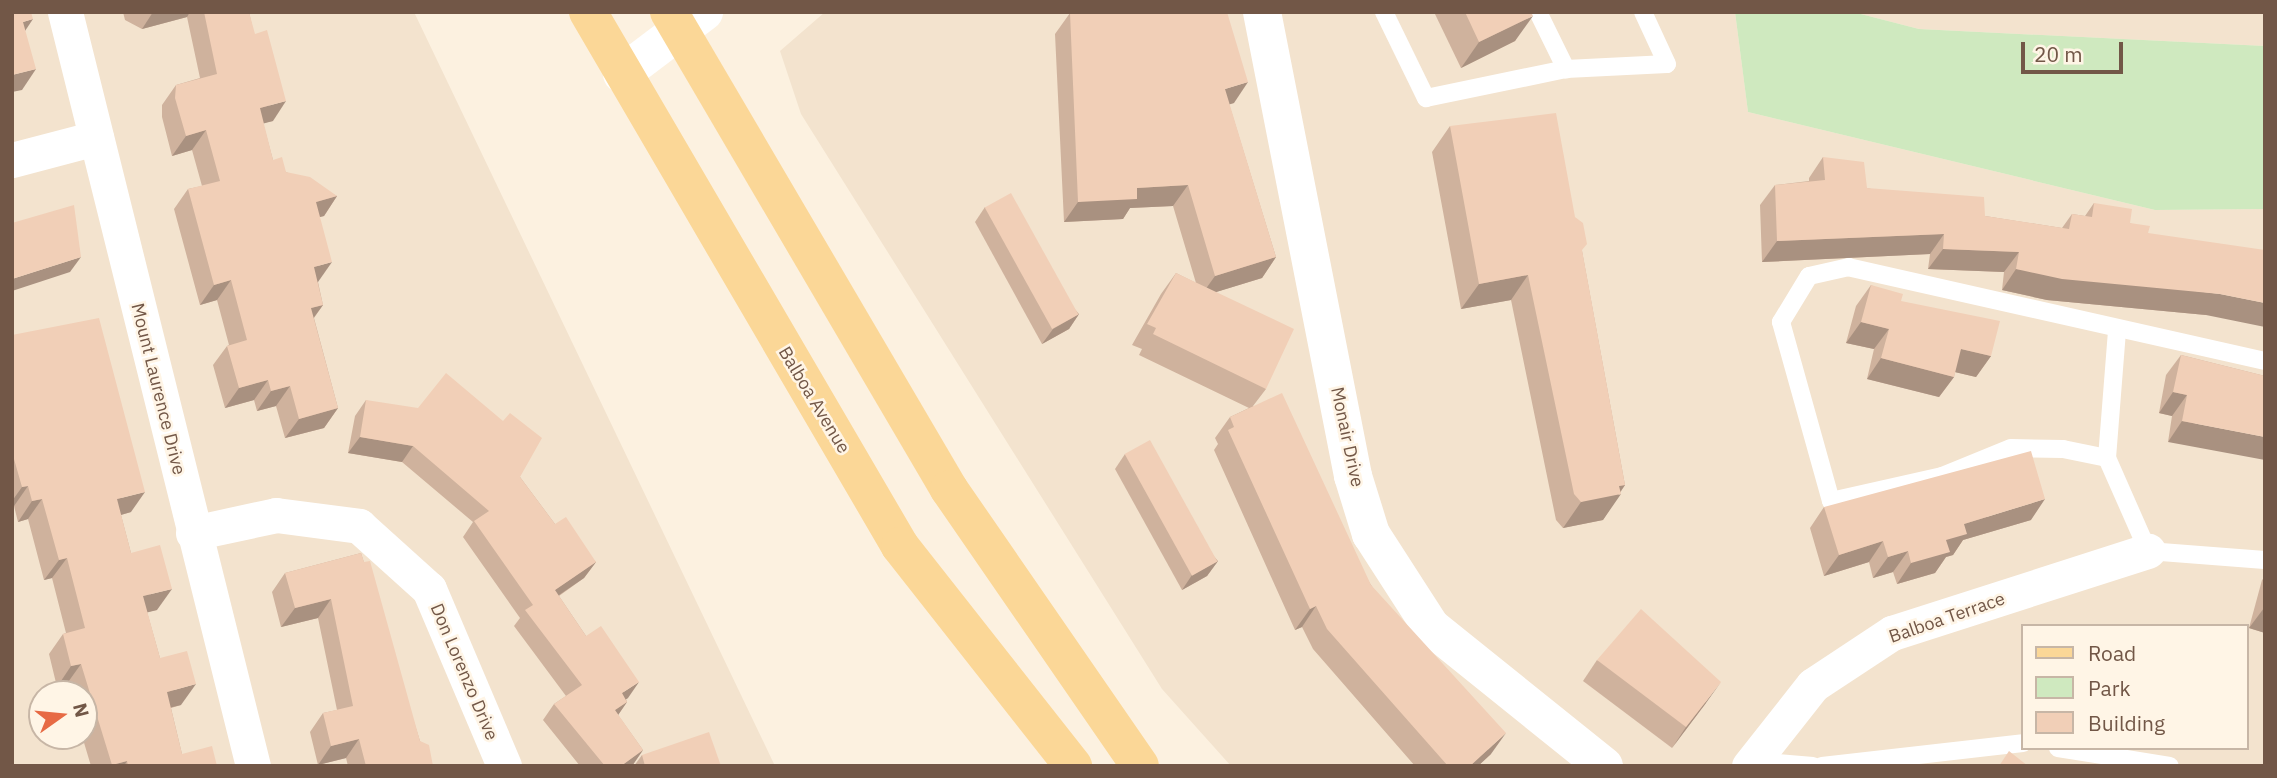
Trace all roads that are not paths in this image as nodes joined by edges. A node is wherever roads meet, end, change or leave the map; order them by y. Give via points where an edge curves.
1 (65, 12) edge
2 (587, 12) edge
3 (1262, 12) edge
4 (1384, 12) edge
5 (1538, 12) edge
6 (1643, 12) edge
7 (685, 19) edge
8 (1566, 69) junction
9 (622, 74) junction
10 (96, 138) junction
11 (12, 160) edge
12 (2118, 330) junction
13 (2265, 361) edge
14 (2107, 458) junction
15 (193, 533) junction
16 (2148, 551) junction
17 (2265, 560) edge
18 (2022, 743) edge
19 (1967, 747) junction
20 (2067, 750) edge
21 (2119, 762) edge
22 (1751, 763) edge
23 (253, 766) edge
24 (504, 766) edge
25 (1073, 766) edge
26 (1140, 766) edge
27 (1604, 766) edge
28 (1813, 766) edge
29 (1822, 766) edge
30 (1955, 766) edge
31 (2170, 766) edge

1 - 10 street, Mount Laurence Drive
2 - 9 main road, Balboa Avenue
3 - 27 street, Monair Drive via 1353,476 1371,534 1431,627
4 - 8 lane via 1426,98
5 - 8 lane
6 - 8 lane via 1667,64
7 - 9 street
7 - 26 main road via 949,489
9 - 25 main road, Balboa Avenue via 900,546
10 - 11 street
10 - 15 street, Mount Laurence Drive
12 - 13 lane
12 - 14 lane
12 - 14 lane via 1849,267 1809,276 1781,322 1831,501 1941,476 2011,448
14 - 16 lane
15 - 23 street, Mount Laurence Drive
15 - 24 street, Don Lorenzo Drive via 276,515 359,526 429,589
16 - 17 lane
16 - 22 street, Balboa Terrace via 1892,633 1813,685
18 - 19 lane
19 - 29 lane
19 - 30 lane
20 - 21 lane
21 - 31 lane
22 - 28 lane

